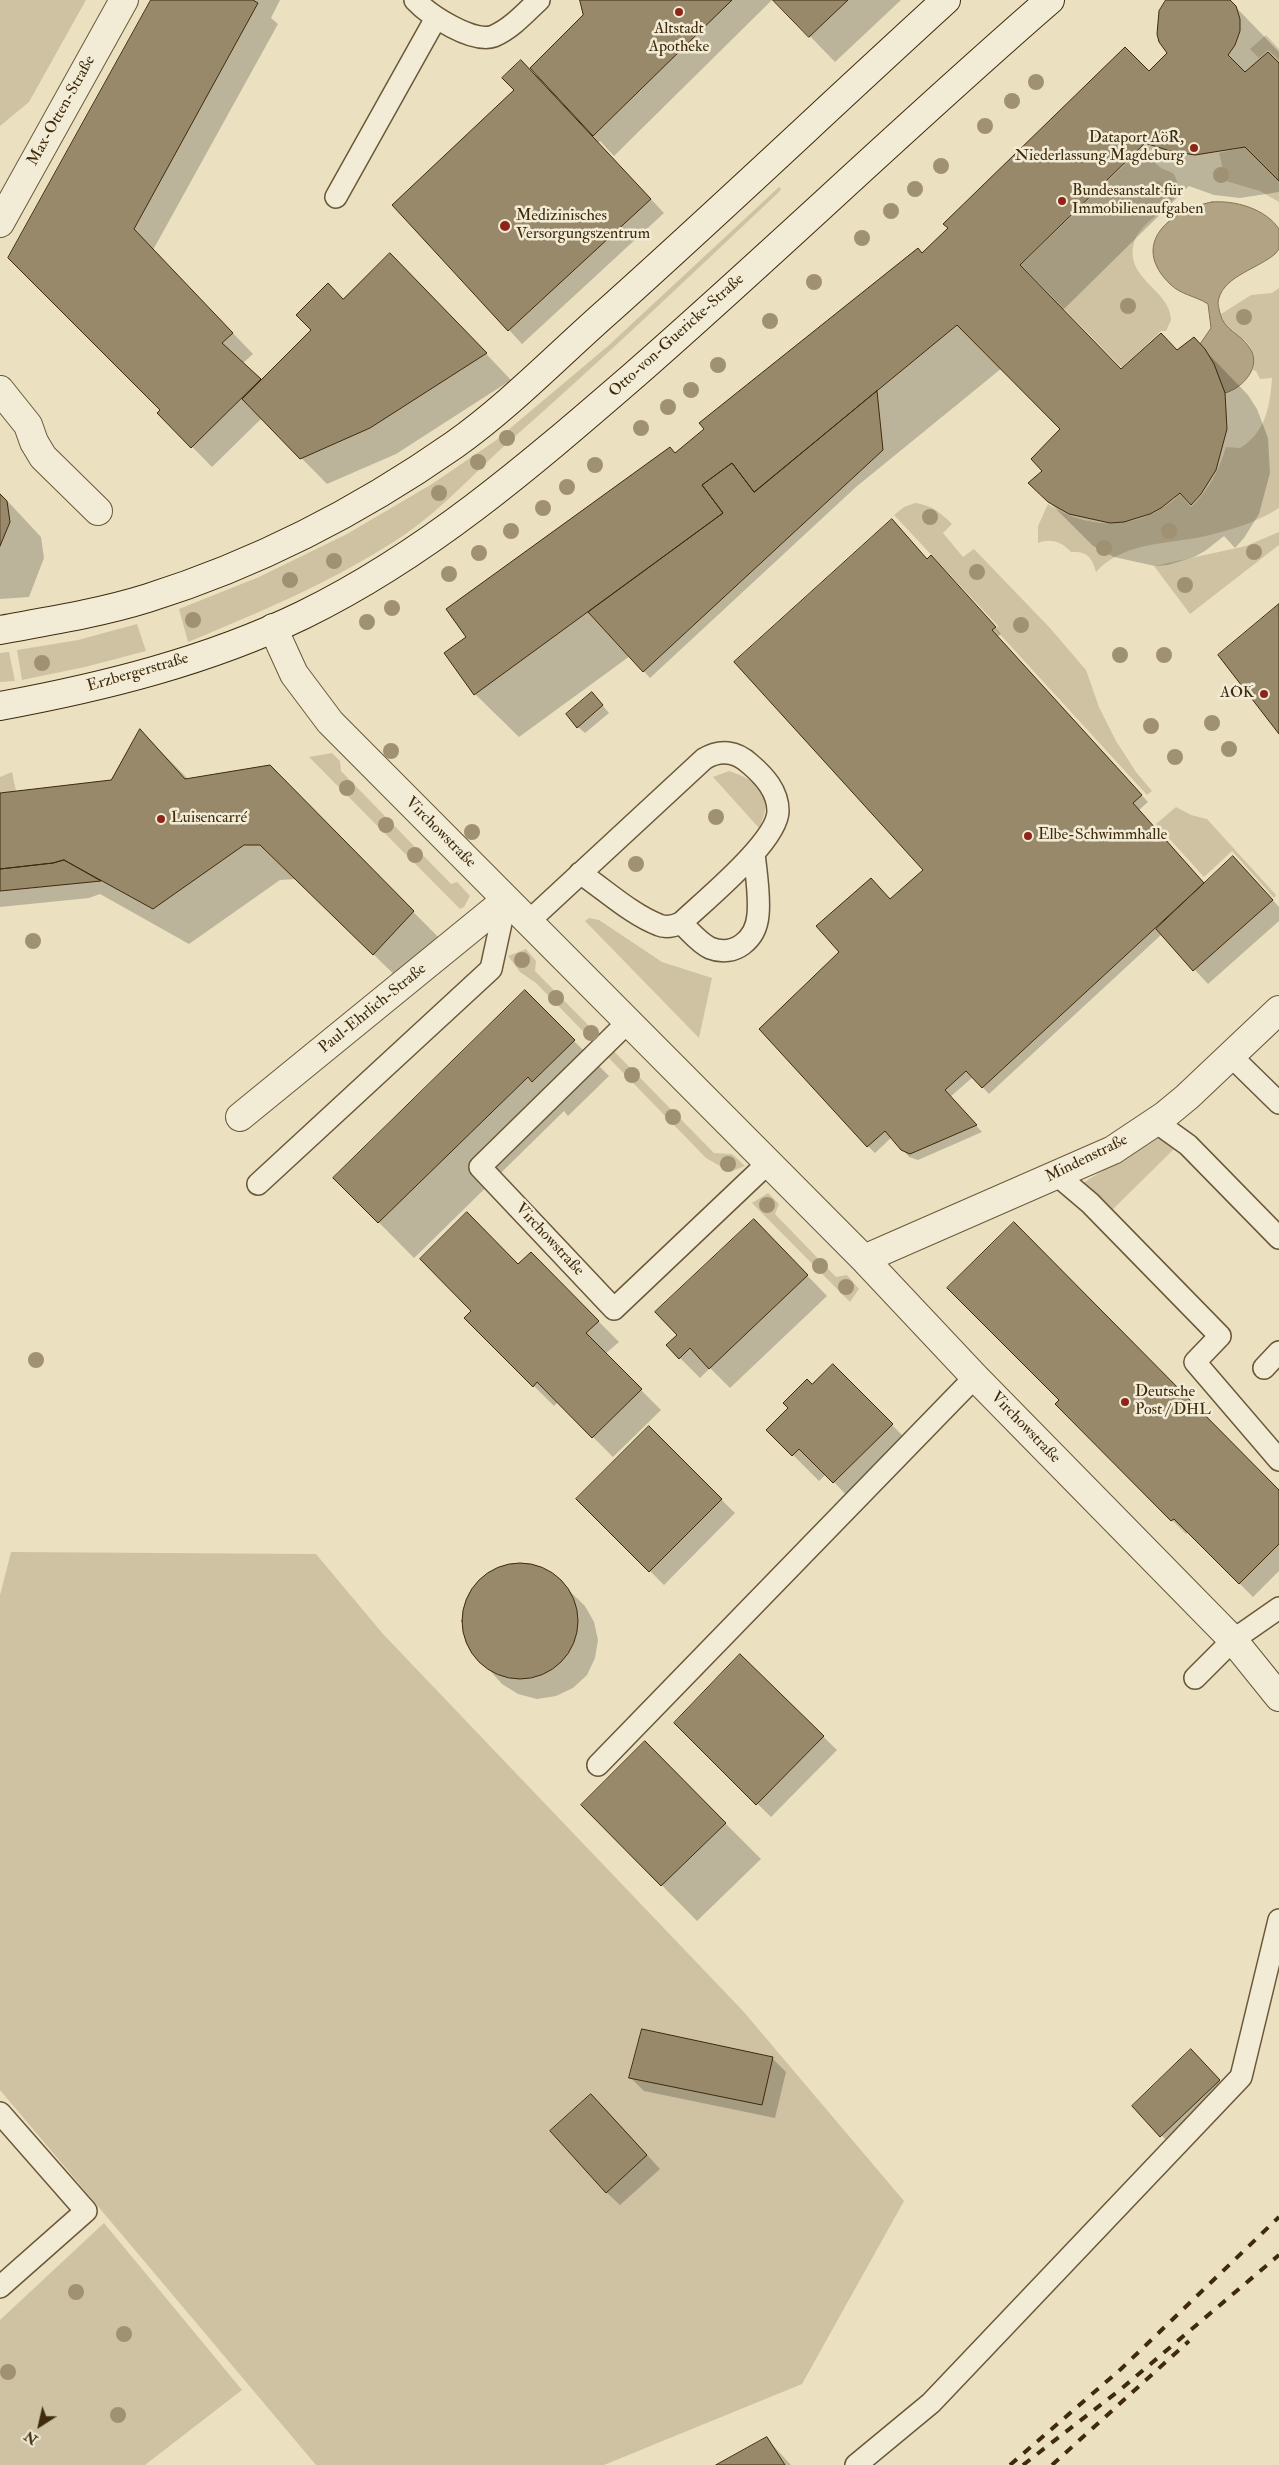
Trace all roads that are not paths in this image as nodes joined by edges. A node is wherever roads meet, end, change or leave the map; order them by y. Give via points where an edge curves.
1 (124, 0) edge
2 (415, 0) edge
3 (539, 0) edge
4 (946, 0) edge
5 (1050, 0) edge
6 (436, 18) junction
7 (336, 197) dead end
8 (0, 222) edge
9 (0, 390) edge
10 (98, 511) dead end
11 (273, 628) junction
12 (0, 630) edge
13 (0, 706) edge
14 (754, 853) junction
15 (580, 873) junction
16 (506, 900) junction
17 (528, 922) junction
18 (681, 923) junction
19 (1279, 1010) edge
20 (628, 1023) junction
21 (1232, 1057) junction
22 (1279, 1103) edge
23 (240, 1117) dead end
24 (1156, 1122) junction
25 (768, 1163) junction
26 (1057, 1175) junction
27 (258, 1184) dead end
28 (1279, 1238) edge
29 (864, 1259) junction
30 (1279, 1352) edge
31 (1264, 1368) dead end
32 (975, 1377) junction
33 (1279, 1460) edge
34 (1279, 1608) edge
35 (1233, 1640) junction
36 (1195, 1678) dead end
37 (1279, 1697) edge
38 (598, 1765) dead end
39 (1279, 1920) edge
40 (0, 2113) edge
41 (0, 2287) edge
42 (856, 2465) edge

1 - 8 street, Max-Otten-Straße
2 - 6 lane
3 - 6 lane via 514,24 492,37 451,27
4 - 12 street via 678,249 456,444 384,490 306,533 228,568 147,598
5 - 11 street, Otto-von-Guericke-Straße via 697,320 517,476 403,558 342,594
6 - 7 lane
9 - 10 street via 28,425 43,457
11 - 13 street, Erzbergerstraße via 169,665 84,689
11 - 16 street, Virchowstraße via 294,674 330,722
14 - 15 lane via 777,822 776,796 769,783 747,761 720,752 704,759
14 - 18 lane
14 - 18 lane via 759,912 746,943 726,950 711,948
15 - 17 lane
15 - 18 lane via 658,924 670,926
16 - 17 street, Virchowstraße
16 - 23 street, Paul-Ehrlich-Straße
16 - 27 lane via 491,969
17 - 20 street, Virchowstraße
19 - 21 street, Mindenstraße
20 - 25 street, Virchowstraße
20 - 25 lane, Virchowstraße via 480,1167 614,1309
21 - 22 lane
21 - 24 street, Mindenstraße
24 - 26 street, Mindenstraße via 1113,1150
24 - 28 lane via 1188,1145
25 - 29 street, Virchowstraße
26 - 29 street, Mindenstraße
26 - 33 lane via 1090,1203 1220,1336 1195,1362
29 - 32 street, Virchowstraße
30 - 31 lane
32 - 35 street, Virchowstraße
32 - 38 lane
34 - 35 lane
35 - 36 lane
35 - 37 street, Virchowstraße
39 - 42 lane via 1241,2077 931,2403
40 - 41 lane via 86,2211

